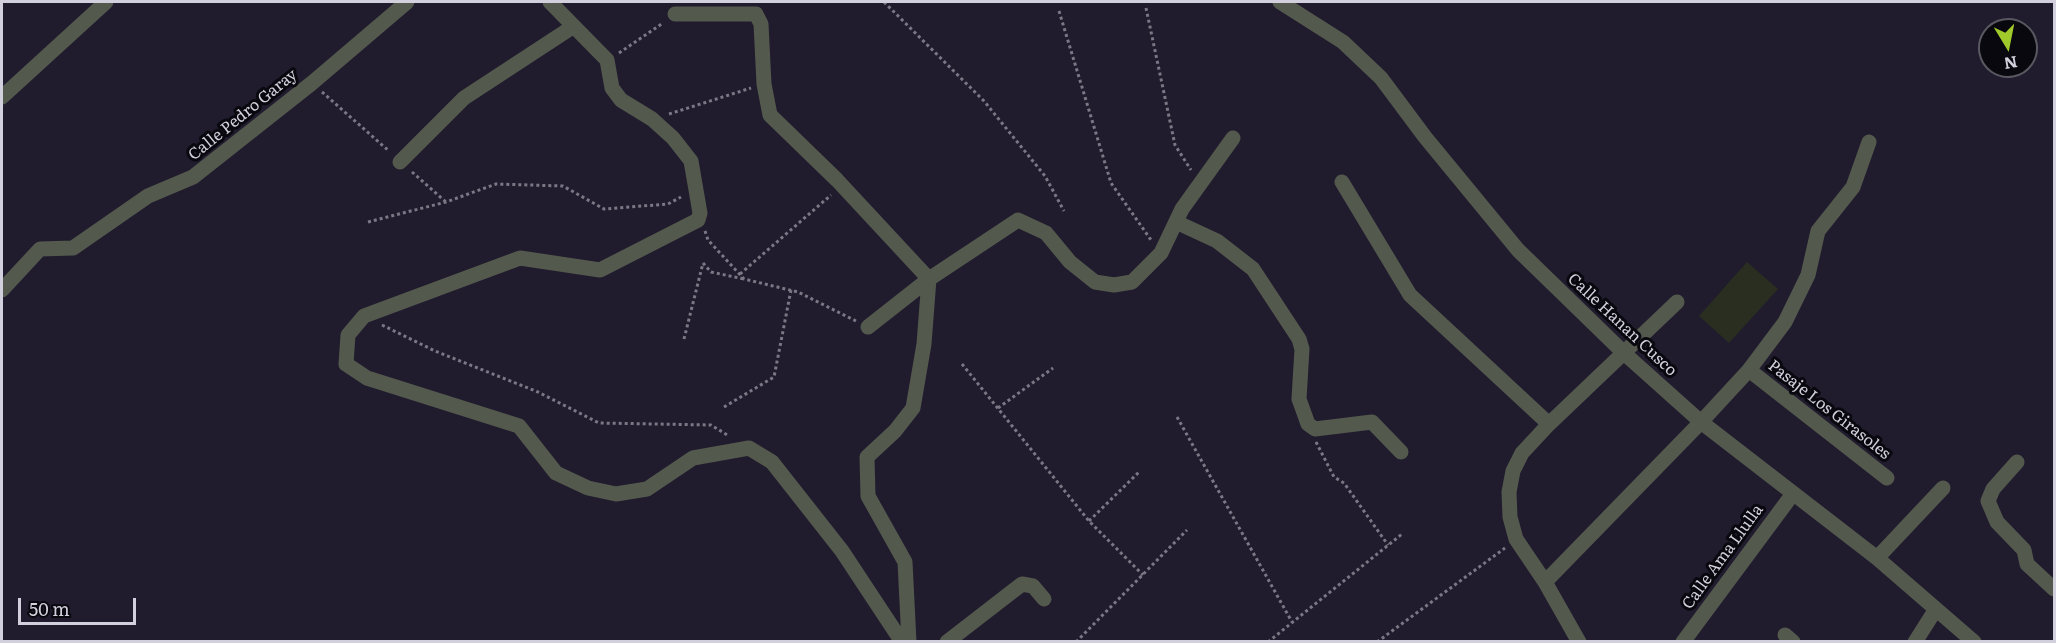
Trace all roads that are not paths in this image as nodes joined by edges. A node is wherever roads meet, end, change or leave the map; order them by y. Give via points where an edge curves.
1 (106, 2) edge
2 (407, 2) edge
3 (550, 2) edge
4 (1280, 2) edge
5 (675, 14) road end
6 (574, 26) junction
7 (2, 97) edge
8 (1233, 138) dead end
9 (1869, 142) dead end
10 (400, 162) road end
11 (1342, 182) dead end
12 (1176, 222) junction
13 (929, 279) junction
14 (2, 290) edge
15 (1677, 302) dead end
16 (868, 327) road end
17 (1625, 354) junction
18 (1749, 370) junction
19 (1701, 422) junction
20 (1549, 424) junction
21 (1401, 452) dead end
22 (2017, 462) dead end
23 (1887, 478) dead end
24 (1943, 488) dead end
25 (1792, 495) junction
26 (1877, 558) junction
27 (1545, 582) junction
28 (2055, 589) edge
29 (1044, 599) dead end
30 (1936, 609) junction
31 (902, 642) edge
32 (909, 642) edge
33 (947, 642) edge
34 (1579, 642) edge
35 (1683, 642) edge
36 (1915, 642) edge
37 (1974, 642) edge

1 - 7 street
2 - 14 street, Calle Pedro Garay via 193,177 148,196 73,248 40,249
3 - 6 street
4 - 17 street, Calle Hanan Cusco via 1343,42 1381,78 1518,250
5 - 13 street via 756,14 761,24 770,115
6 - 10 street via 464,98
6 - 31 street via 607,60 612,88 621,100 652,119 691,160 698,220 600,270 520,258 364,316 348,335 346,364 367,378 519,426 556,472 588,488 616,494 647,489 693,458 749,448 772,462 842,550
8 - 12 street
9 - 18 street via 1853,187 1818,231 1808,274 1785,322
11 - 20 street via 1410,295
12 - 13 street via 1161,254 1132,282 1095,282 1070,262 1046,233 1018,220
12 - 21 street via 1217,241 1253,269 1299,339 1299,399 1308,424 1315,429 1372,422
13 - 16 street
13 - 32 street via 924,344 913,408 867,457 868,496 906,562
15 - 17 street
17 - 19 street, Calle Hanan Cusco
17 - 20 street
18 - 19 street
18 - 23 street, Pasaje Los Girasoles
19 - 25 street, Calle Hanan Cusco
19 - 27 street
20 - 27 street via 1522,453 1512,471 1509,500 1516,539
22 - 28 street via 1993,489 1988,501 1997,522 2024,550 2027,564
24 - 26 street
25 - 26 street, Calle Hanan Cusco
25 - 35 street, Calle Ama Llulla
26 - 30 street, Calle Hanan Cusco
27 - 34 street
29 - 33 street via 1033,586 1022,584
30 - 36 street
30 - 37 street, Calle Hanan Cusco

